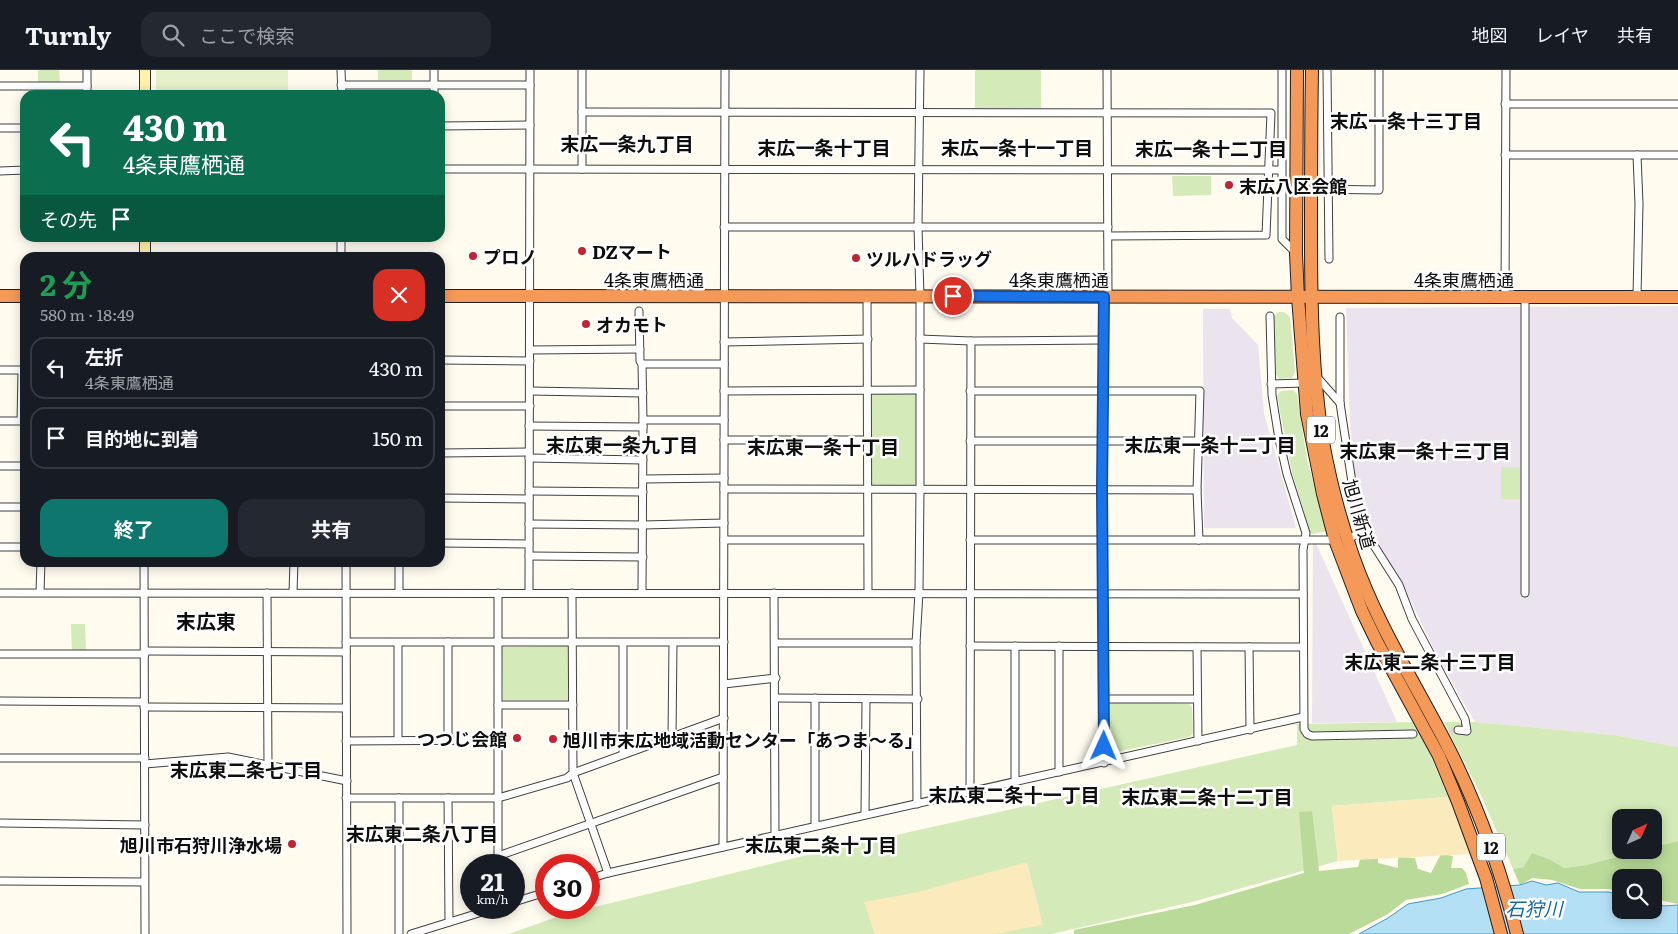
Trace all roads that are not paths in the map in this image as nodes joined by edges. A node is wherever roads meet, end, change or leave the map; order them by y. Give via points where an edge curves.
1 (87, 70) edge
2 (145, 70) edge
3 (341, 70) edge
4 (434, 70) edge
5 (530, 70) edge
6 (582, 70) edge
7 (725, 70) edge
8 (920, 70) edge
9 (1108, 70) edge
10 (1282, 70) edge
11 (1297, 70) edge
12 (1312, 70) edge
13 (1327, 70) edge
14 (1379, 70) edge
15 (1506, 70) edge
16 (434, 84) junction
17 (342, 85) junction
18 (530, 85) junction
19 (0, 86) edge
20 (87, 86) junction
21 (87, 90) edge
22 (145, 90) edge
23 (342, 90) edge
24 (434, 90) edge
25 (1505, 104) junction
26 (1678, 104) edge
27 (582, 112) junction
28 (724, 113) junction
29 (920, 113) junction
30 (1108, 113) junction
31 (530, 125) junction
32 (445, 126) edge
33 (0, 128) edge
34 (20, 128) edge
35 (1505, 155) junction
36 (1637, 155) junction
37 (1678, 155) edge
38 (582, 169) junction
39 (0, 170) edge
40 (20, 170) edge
41 (445, 170) edge
42 (530, 170) junction
43 (724, 170) junction
44 (919, 170) junction
45 (1108, 170) junction
46 (1268, 170) junction
47 (1281, 170) junction
48 (1311, 190) junction
49 (1328, 190) junction
50 (724, 227) junction
51 (918, 227) junction
52 (1108, 227) junction
53 (1108, 236) junction
54 (1296, 254) junction
55 (1329, 259) dead end
56 (0, 296) edge
57 (20, 296) edge
58 (445, 296) edge
59 (724, 296) junction
60 (867, 296) junction
61 (530, 297) junction
62 (920, 297) junction
63 (1106, 297) junction
64 (1298, 297) junction
65 (1312, 297) junction
66 (1505, 297) junction
67 (1525, 297) junction
68 (1637, 297) junction
69 (1678, 297) edge
70 (639, 311) dead end
71 (1270, 316) dead end
72 (1340, 317) dead end
73 (920, 339) junction
74 (868, 340) junction
75 (1104, 340) junction
76 (971, 341) junction
77 (724, 342) junction
78 (640, 349) junction
79 (530, 350) junction
80 (445, 360) edge
81 (530, 361) junction
82 (642, 364) junction
83 (724, 364) junction
84 (0, 370) edge
85 (20, 370) edge
86 (1315, 375) junction
87 (1304, 383) junction
88 (1271, 384) junction
89 (867, 390) junction
90 (920, 390) junction
91 (1103, 390) junction
92 (724, 391) junction
93 (970, 391) junction
94 (530, 392) junction
95 (643, 393) junction
96 (1340, 403) junction
97 (445, 406) edge
98 (530, 406) junction
99 (724, 420) junction
100 (0, 421) edge
101 (20, 421) edge
102 (643, 424) junction
103 (530, 426) junction
104 (724, 440) junction
105 (867, 440) junction
106 (970, 440) junction
107 (1103, 440) junction
108 (1198, 441) junction
109 (445, 453) edge
110 (529, 455) junction
111 (643, 460) junction
112 (0, 466) edge
113 (20, 466) edge
114 (724, 478) junction
115 (643, 479) junction
116 (724, 489) junction
117 (920, 489) junction
118 (867, 490) junction
119 (970, 490) junction
120 (1102, 490) junction
121 (1197, 490) junction
122 (643, 492) junction
123 (529, 495) junction
124 (445, 498) edge
125 (0, 507) edge
126 (20, 507) edge
127 (724, 523) junction
128 (529, 524) junction
129 (643, 525) junction
130 (1364, 531) junction
131 (1341, 539) junction
132 (724, 540) junction
133 (867, 540) junction
134 (970, 540) junction
135 (1103, 540) junction
136 (1199, 540) junction
137 (1305, 541) junction
138 (445, 544) edge
139 (529, 544) junction
140 (0, 547) edge
141 (20, 548) edge
142 (529, 556) junction
143 (643, 557) junction
144 (41, 567) edge
145 (144, 567) edge
146 (294, 567) edge
147 (346, 567) edge
148 (399, 567) edge
149 (40, 592) junction
150 (144, 592) junction
151 (267, 592) junction
152 (294, 592) junction
153 (399, 592) junction
154 (498, 592) junction
155 (529, 592) junction
156 (572, 592) junction
157 (642, 592) junction
158 (919, 592) junction
159 (0, 593) edge
160 (346, 593) junction
161 (723, 593) junction
162 (774, 593) junction
163 (868, 593) junction
164 (970, 593) junction
165 (1525, 593) dead end
166 (1103, 594) junction
167 (1303, 594) junction
168 (346, 642) junction
169 (448, 642) junction
170 (498, 642) junction
171 (573, 642) junction
172 (724, 642) junction
173 (398, 643) junction
174 (623, 643) junction
175 (673, 643) junction
176 (775, 643) junction
177 (916, 643) junction
178 (970, 646) junction
179 (1015, 646) junction
180 (1059, 646) junction
181 (1103, 647) junction
182 (1197, 647) junction
183 (1249, 647) junction
184 (1303, 647) junction
185 (267, 652) junction
186 (346, 652) junction
187 (145, 653) junction
188 (0, 654) edge
189 (776, 678) junction
190 (724, 684) junction
191 (776, 698) junction
192 (815, 698) junction
193 (866, 699) junction
194 (918, 699) junction
195 (1104, 699) junction
196 (1197, 699) junction
197 (0, 702) edge
198 (144, 705) junction
199 (498, 705) junction
200 (573, 705) junction
201 (268, 707) junction
202 (346, 708) junction
203 (1303, 717) junction
204 (724, 718) junction
205 (1250, 730) junction
206 (1458, 730) dead end
207 (1413, 734) dead end
208 (672, 737) junction
209 (398, 740) junction
210 (448, 740) junction
211 (499, 740) junction
212 (346, 741) junction
213 (1198, 741) junction
214 (623, 754) junction
215 (0, 758) edge
216 (145, 761) junction
217 (1104, 762) junction
218 (268, 765) junction
219 (1060, 772) junction
220 (573, 773) junction
221 (723, 777) junction
222 (346, 781) junction
223 (1015, 781) junction
224 (970, 792) junction
225 (346, 798) junction
226 (398, 798) junction
227 (448, 798) junction
228 (498, 798) junction
229 (917, 804) junction
230 (865, 815) junction
231 (0, 823) edge
232 (590, 823) junction
233 (145, 825) junction
234 (815, 826) junction
235 (775, 835) junction
236 (724, 846) junction
237 (498, 854) edge
238 (504, 854) edge
239 (608, 873) junction
240 (600, 876) edge
241 (0, 881) edge
242 (144, 882) junction
243 (460, 919) edge
244 (449, 922) junction
245 (144, 934) edge
246 (347, 934) edge
247 (399, 934) edge
248 (411, 934) edge
249 (1501, 934) edge
250 (1517, 934) edge

1 - 20 street
2 - 22 street
3 - 17 street
4 - 16 street
5 - 18 street
6 - 27 street
7 - 28 street
8 - 29 street
9 - 30 street
10 - 47 street
11 - 54 highway, 旭川新道 / 12
12 - 48 highway, 旭川新道 / 12
13 - 49 street
14 - 49 street via 1378,190
15 - 25 street
16 - 17 street
16 - 18 street
16 - 24 street
17 - 23 street
18 - 31 street
19 - 20 street
20 - 21 street
25 - 26 street
25 - 35 street
27 - 28 street
27 - 38 street
28 - 29 street
28 - 43 street
29 - 30 street
29 - 44 street
30 - 45 street
30 - 46 street via 1271,113
31 - 32 street
31 - 42 street
33 - 34 street
35 - 36 street
35 - 66 street
36 - 37 street
36 - 68 street
38 - 42 street
38 - 43 street
39 - 40 street
41 - 42 street
42 - 61 street
43 - 44 street
43 - 50 street
44 - 45 street
44 - 51 street
45 - 46 street
45 - 52 street
46 - 47 street
46 - 53 street via 1266,235
47 - 54 street via 1282,239
48 - 49 street
48 - 65 highway, 旭川新道 / 12
49 - 55 street
50 - 51 street
50 - 59 street
51 - 52 street
51 - 62 street
52 - 53 street
53 - 63 street
54 - 64 highway, 旭川新道 / 12
56 - 57 highway
58 - 61 highway, 4条東鷹栖通
59 - 60 highway, 4条東鷹栖通
59 - 61 highway, 4条東鷹栖通
59 - 77 street
60 - 62 highway, 4条東鷹栖通
60 - 74 street
61 - 79 street
62 - 63 highway, 4条東鷹栖通
62 - 73 street
63 - 64 highway, 4条東鷹栖通
63 - 75 street
64 - 65 highway, 4条東鷹栖通
64 - 87 highway, 旭川新道 / 12
65 - 66 highway, 4条東鷹栖通
65 - 86 highway, 旭川新道 / 12
66 - 67 highway, 4条東鷹栖通
67 - 68 highway, 4条東鷹栖通
67 - 165 street
68 - 69 highway, 4条東鷹栖通
70 - 78 street
71 - 88 street
72 - 96 street
73 - 76 street
73 - 90 street
74 - 77 street
74 - 89 street
75 - 76 street
75 - 91 street
76 - 93 street
77 - 83 street
78 - 79 street
78 - 82 street
79 - 81 street
80 - 81 street
81 - 94 street
82 - 83 street
82 - 95 street
83 - 92 street
84 - 85 street
86 - 96 street
86 - 131 highway, 旭川新道 / 12 via 1323,443
87 - 88 street
87 - 131 highway, 旭川新道 / 12 via 1323,494
88 - 137 street via 1279,439 1306,533
89 - 90 street
89 - 92 street
89 - 105 street
90 - 117 street
91 - 93 street
91 - 107 street
91 - 108 street via 1200,391
92 - 99 street
93 - 106 street
94 - 95 street
94 - 98 street
95 - 102 street
96 - 130 street via 1359,522
97 - 98 street
98 - 103 street
99 - 102 street
99 - 104 street
100 - 101 street
102 - 103 street
102 - 111 street
103 - 110 street
104 - 105 street
104 - 114 street
105 - 118 street
106 - 107 street
106 - 119 street
107 - 108 street
107 - 120 street
108 - 121 street
109 - 110 street
110 - 111 street
110 - 123 street
111 - 115 street
112 - 113 street
114 - 115 street
114 - 116 street
115 - 122 street
116 - 118 street
116 - 127 street
117 - 118 street
117 - 119 street
117 - 158 street
118 - 133 street
119 - 120 street
119 - 134 street
120 - 121 street
120 - 135 street
121 - 136 street
122 - 123 street
122 - 129 street
123 - 124 street
123 - 128 street
125 - 126 street
127 - 129 street
127 - 132 street
128 - 129 street
128 - 139 street
129 - 143 street
130 - 131 street
130 - 206 street via 1399,585 1412,619 1465,719 1467,731
131 - 137 street
131 - 249 highway, 旭川新道 / 12 via 1355,593 1377,642 1442,764 1477,854
131 - 250 highway, 旭川新道 / 12 via 1390,642 1455,763 1493,854
132 - 133 street
132 - 161 street
133 - 163 street
134 - 135 street
134 - 164 street
135 - 136 street
135 - 166 street
136 - 137 street
137 - 167 street
138 - 139 street
139 - 142 street
140 - 141 street
142 - 143 street
142 - 155 street
143 - 157 street
144 - 149 street
145 - 150 street
146 - 152 street
147 - 160 street
148 - 153 street
149 - 150 street
149 - 159 street
150 - 151 street
150 - 187 street
151 - 152 street
151 - 185 street
152 - 160 street
153 - 154 street
153 - 160 street
154 - 155 street
154 - 170 street
155 - 156 street
156 - 157 street
156 - 171 street
157 - 161 street
158 - 163 street
158 - 164 street
158 - 177 street
160 - 168 street
161 - 162 street
161 - 172 street
162 - 163 street
162 - 176 street
164 - 166 street
164 - 178 street
166 - 167 street
166 - 181 street
167 - 184 street
168 - 173 street
168 - 186 street
169 - 170 street
169 - 173 street
169 - 210 street
170 - 171 street
170 - 199 street
171 - 174 street
171 - 200 street
172 - 175 street
172 - 190 street
173 - 209 street
174 - 175 street
174 - 214 street
175 - 208 street
176 - 177 street
176 - 189 street
177 - 194 street
178 - 179 street
178 - 224 street
179 - 180 street
179 - 223 street
180 - 181 street
180 - 219 street
181 - 182 street
181 - 195 street
182 - 183 street
182 - 196 street
183 - 184 street
183 - 205 street
184 - 203 street
185 - 186 street
185 - 187 street
185 - 201 street
186 - 202 street
187 - 188 street
187 - 198 street
189 - 190 street
189 - 191 street
190 - 204 street
191 - 192 street
191 - 235 street
192 - 193 street
192 - 234 street
193 - 194 street
193 - 230 street
194 - 229 street
195 - 196 street
195 - 217 street
196 - 213 street
197 - 198 street
198 - 201 street
198 - 216 street
199 - 200 street
199 - 211 street
200 - 220 street
201 - 202 street
201 - 218 street
202 - 212 street
203 - 205 street
203 - 207 street via 1304,729 1312,736
204 - 208 street
204 - 221 street
205 - 213 street
208 - 214 street
209 - 210 street
209 - 212 street
210 - 211 street
211 - 228 street
212 - 222 street
213 - 217 street
214 - 220 street
215 - 216 street
216 - 218 street via 228,757
216 - 233 street
217 - 219 street
218 - 222 street
219 - 223 street
220 - 228 street via 567,778
220 - 232 street
221 - 232 street
221 - 236 street
222 - 225 street
223 - 224 street
224 - 229 street
225 - 226 street
225 - 246 street
226 - 227 street
226 - 247 street
227 - 228 street
227 - 244 street
228 - 237 street
229 - 230 street
230 - 234 street
231 - 233 street
232 - 238 street
232 - 239 street
233 - 242 street
234 - 235 street
235 - 236 street
236 - 239 street
239 - 240 street
241 - 242 street
242 - 245 street
243 - 244 street
244 - 248 street

